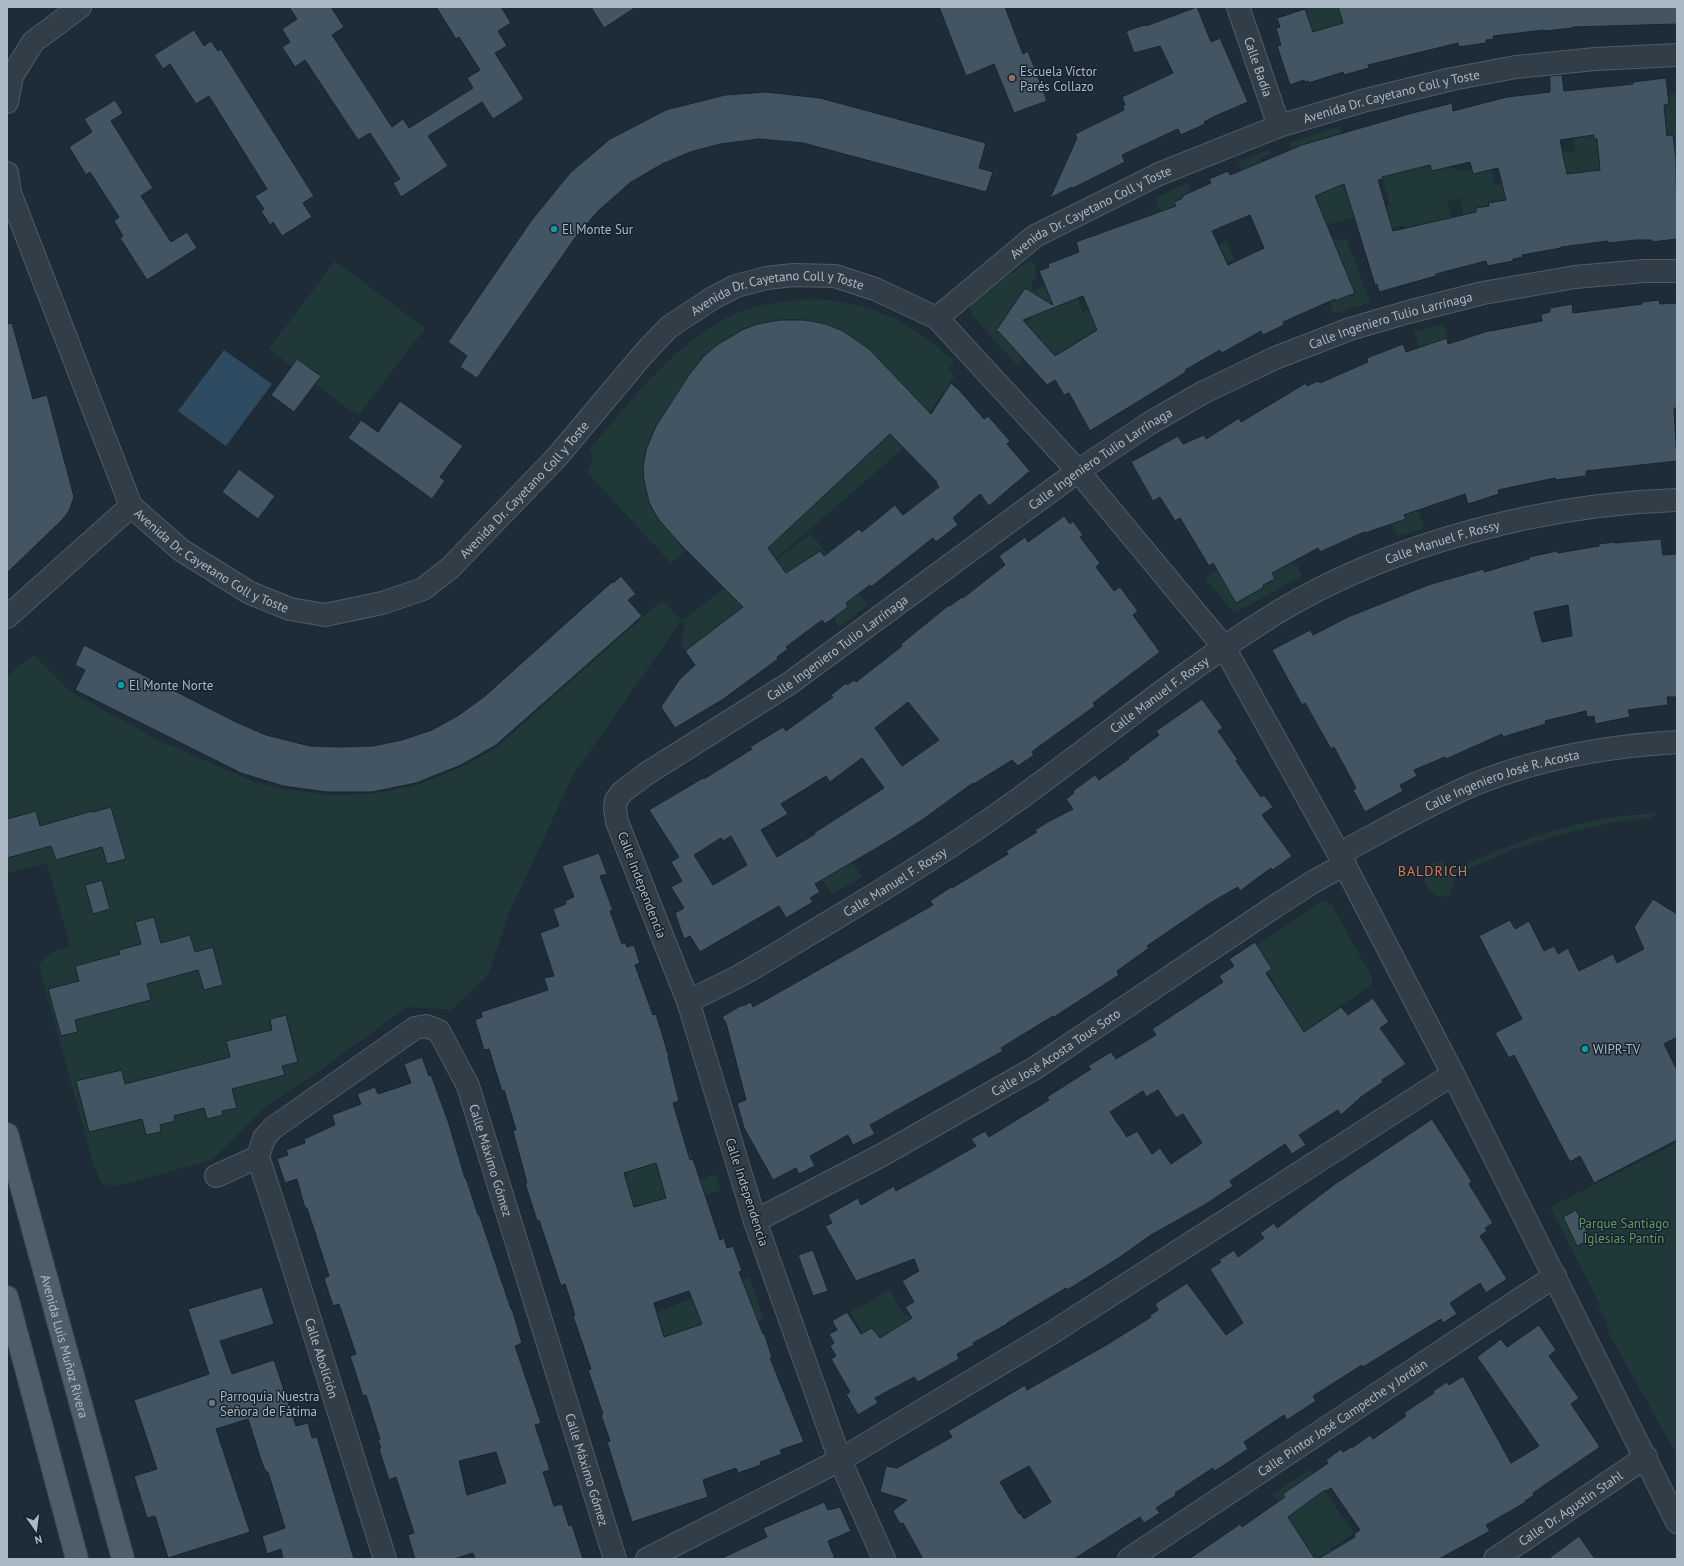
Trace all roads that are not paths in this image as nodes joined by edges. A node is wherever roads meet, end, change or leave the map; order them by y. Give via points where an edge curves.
1 (80, 7) edge
2 (1238, 7) edge
3 (1677, 55) edge
4 (7, 102) edge
5 (1279, 126) junction
6 (7, 173) edge
7 (1677, 271) edge
8 (937, 318) junction
9 (1078, 471) junction
10 (1677, 500) edge
11 (132, 506) junction
12 (7, 617) edge
13 (1224, 647) junction
14 (1677, 742) edge
15 (618, 822) joint
16 (1342, 859) junction
17 (688, 1001) junction
18 (1453, 1074) junction
19 (7, 1134) edge
20 (258, 1158) junction
21 (216, 1176) dead end
22 (756, 1221) junction
23 (1555, 1276) junction
24 (7, 1297) edge
25 (1646, 1457) junction
26 (840, 1460) junction
27 (1677, 1522) edge
28 (77, 1559) edge
29 (122, 1559) edge
30 (385, 1559) edge
31 (615, 1559) edge
32 (647, 1559) edge
33 (884, 1559) edge
34 (1129, 1559) edge
35 (1495, 1559) edge

1 - 4 street via 32,42 12,76
2 - 5 street, Calle Badía
3 - 5 street, Avenida Dr. Cayetano Coll y Toste via 1595,59 1516,67 1374,98
5 - 8 street, Avenida Dr. Cayetano Coll y Toste via 1159,174 1034,236
6 - 11 street via 10,193
7 - 9 street, Calle Ingeniero Tulio Larrínaga via 1575,277 1491,292 1350,329 1275,358 1202,393 1150,423
8 - 9 street
8 - 11 street, Avenida Dr. Cayetano Coll y Toste via 875,289 835,276 794,275 766,278 736,286 669,327 556,458 450,568 423,589 382,603 325,615 290,609 250,593 181,550
9 - 13 street
9 - 15 street, Calle Ingeniero Tulio Larrínaga via 790,683 631,785 616,800
10 - 13 street, Calle Manuel F. Rossy via 1610,504 1546,514 1463,534 1413,550 1346,575 1280,611
11 - 12 street, Avenida Dr. Cayetano Coll y Toste
13 - 16 street
13 - 17 street, Calle Manuel F. Rossy via 1009,806 912,872 740,975
14 - 16 street, Calle Ingeniero José R. Acosta via 1606,749 1504,773 1447,798
15 - 17 street, Calle Independencia
16 - 18 street
16 - 22 street, Calle José Acosta Tous Soto via 1313,882 1035,1068 882,1155
17 - 22 street, Calle Independencia
18 - 23 street
18 - 26 street via 1050,1334
19 - 29 main road, Avenida Luis Muñoz Rivera
20 - 21 street
20 - 30 street, Calle Abolición
20 - 31 street, Calle Máximo Gómez via 264,1138 273,1128 414,1028 426,1026 439,1031 468,1086
22 - 26 street, Calle Independencia
23 - 25 street
23 - 34 street, Calle Pintor José Campeche y Jordán
24 - 28 main road
25 - 27 street
25 - 35 street, Calle Dr. Agustín Stahl
26 - 32 street
26 - 33 street, Calle Independencia

